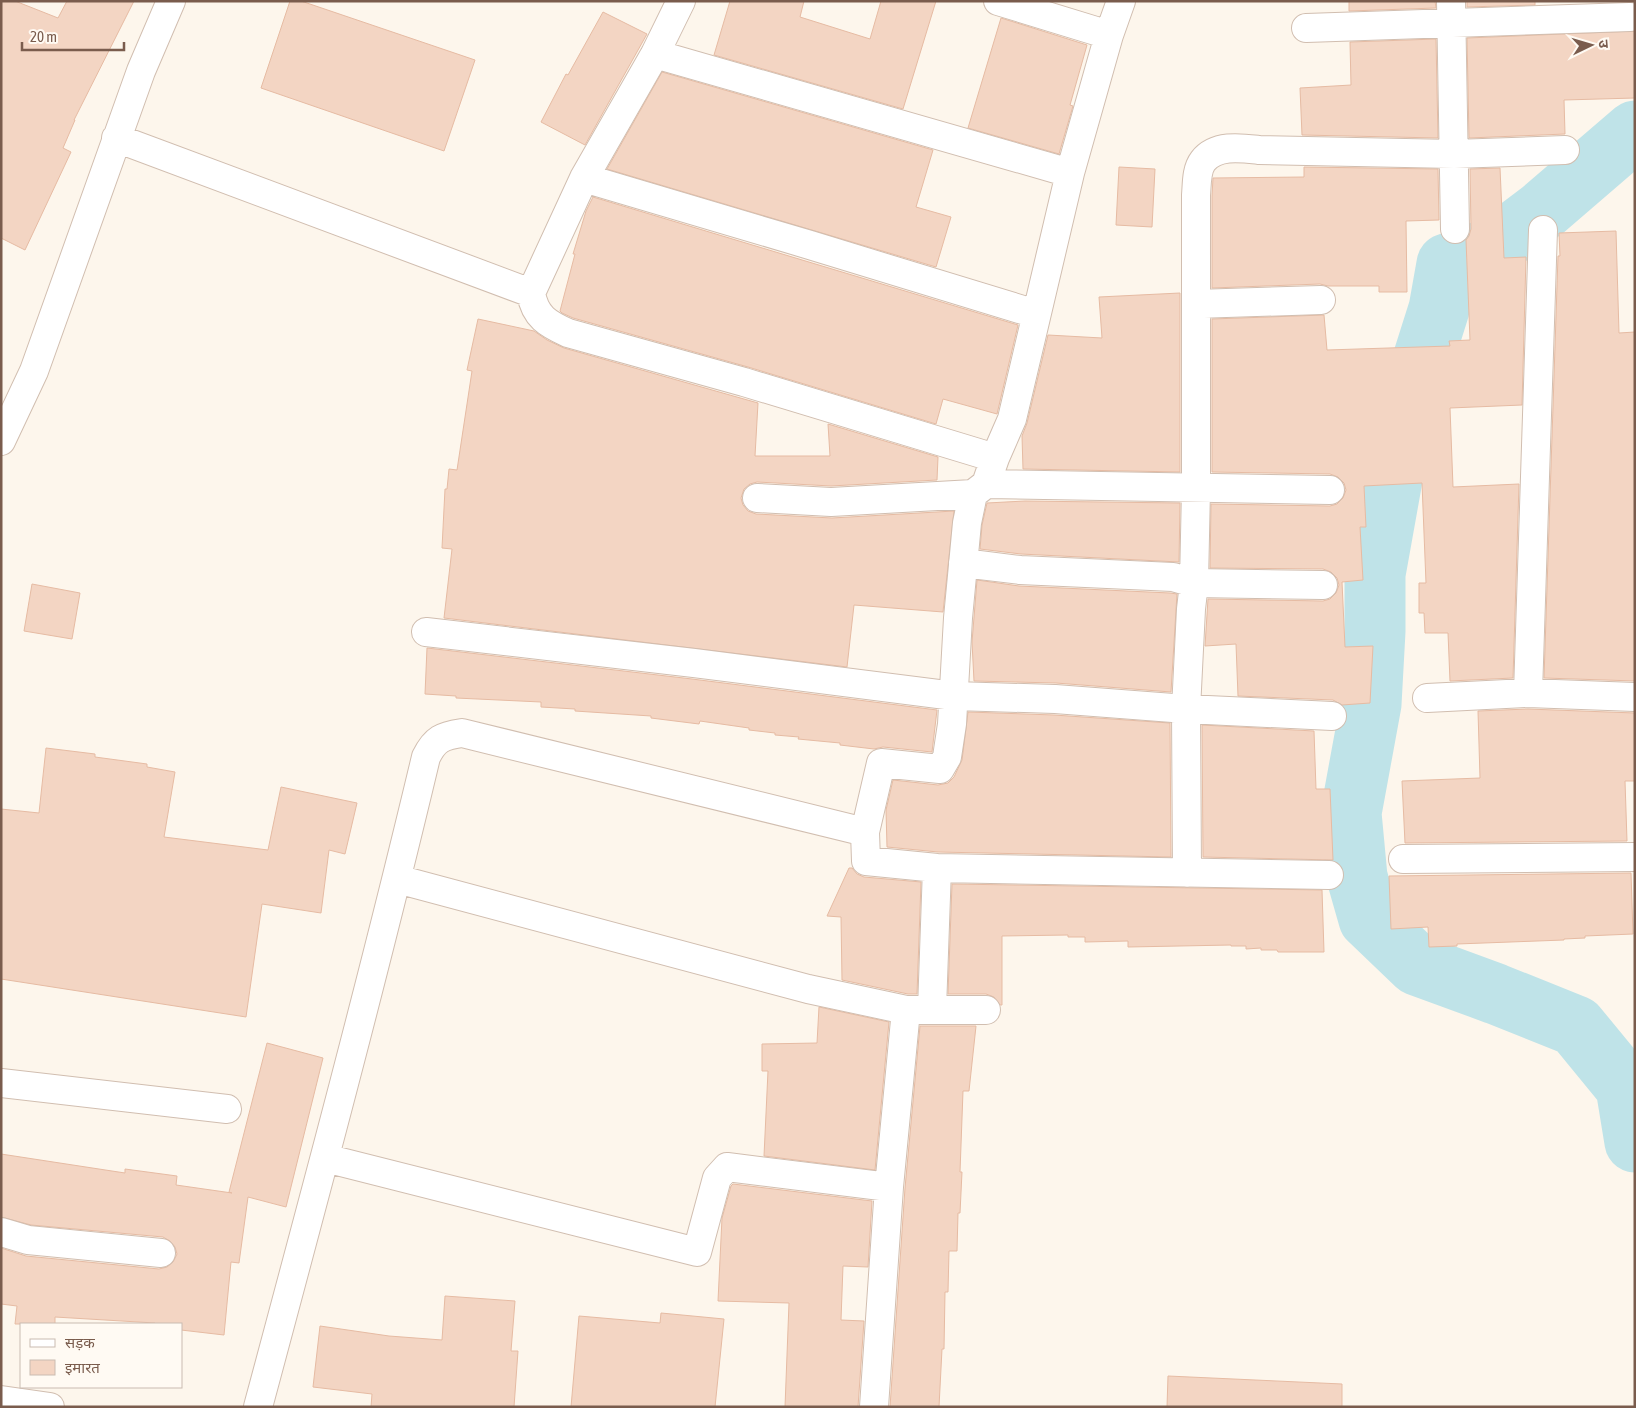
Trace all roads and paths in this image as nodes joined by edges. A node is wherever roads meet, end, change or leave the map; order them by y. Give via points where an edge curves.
1 (170, 1) edge
2 (681, 1) edge
3 (998, 1) edge
4 (1121, 1) edge
5 (1451, 12) edge
6 (1630, 17) dead end
7 (1306, 28) dead end
8 (1109, 35) junction
9 (655, 54) junction
10 (116, 138) junction
11 (1565, 150) dead end
12 (1454, 154) junction
13 (1070, 174) junction
14 (584, 178) junction
15 (1454, 229) dead end
16 (1543, 230) dead end
17 (531, 293) junction
18 (1321, 300) dead end
19 (1196, 304) junction
20 (1036, 314) junction
21 (1, 441) edge
22 (994, 458) junction
23 (980, 489) junction
24 (1196, 489) junction
25 (1330, 490) dead end
26 (757, 498) dead end
27 (963, 564) junction
28 (1194, 582) junction
29 (1323, 585) dead end
30 (426, 632) dead end
31 (1528, 694) junction
32 (954, 696) junction
33 (1635, 696) edge
34 (1427, 698) dead end
35 (1186, 709) junction
36 (1332, 716) dead end
37 (865, 832) junction
38 (1635, 857) edge
39 (1403, 859) dead end
40 (937, 868) junction
41 (1187, 874) junction
42 (1328, 875) dead end
43 (397, 879) junction
44 (919, 1010) junction
45 (986, 1010) dead end
46 (1, 1083) edge
47 (227, 1109) dead end
48 (325, 1158) junction
49 (889, 1187) junction
50 (1, 1232) edge
51 (161, 1252) dead end
52 (1, 1400) edge
53 (50, 1407) edge
54 (258, 1407) edge
55 (874, 1407) edge

1 - 10 street
2 - 9 street
3 - 8 street
4 - 8 street
5 - 6 street
5 - 7 street
5 - 12 street
8 - 13 street
9 - 13 street
9 - 14 street
10 - 17 street
10 - 21 street via 34,371
11 - 12 street
12 - 15 street
12 - 19 street via 1237,147 1216,152 1203,161 1198,174
13 - 20 street
14 - 17 street
14 - 20 street
16 - 31 street
17 - 22 street via 537,312 568,333 762,387
18 - 19 street
19 - 24 street
20 - 22 street via 1012,418
22 - 23 street
23 - 24 street
23 - 26 street via 831,502
23 - 27 street via 966,523
24 - 25 street
24 - 28 street
27 - 28 street via 1173,577
27 - 32 street
28 - 29 street
28 - 35 street
30 - 32 street
31 - 33 street
31 - 34 street
32 - 35 street via 1055,699
32 - 37 street via 947,757 940,769 881,763
35 - 36 street
35 - 41 street
37 - 40 street via 866,861
37 - 43 street via 462,733 438,740 426,758
38 - 39 street
40 - 41 street
40 - 44 street
41 - 42 street
43 - 44 street via 808,990
43 - 48 street
44 - 45 street
44 - 49 street
46 - 47 street
48 - 49 street via 697,1252 717,1178 727,1168
48 - 54 street
49 - 55 street
50 - 51 street via 28,1240
52 - 53 street

